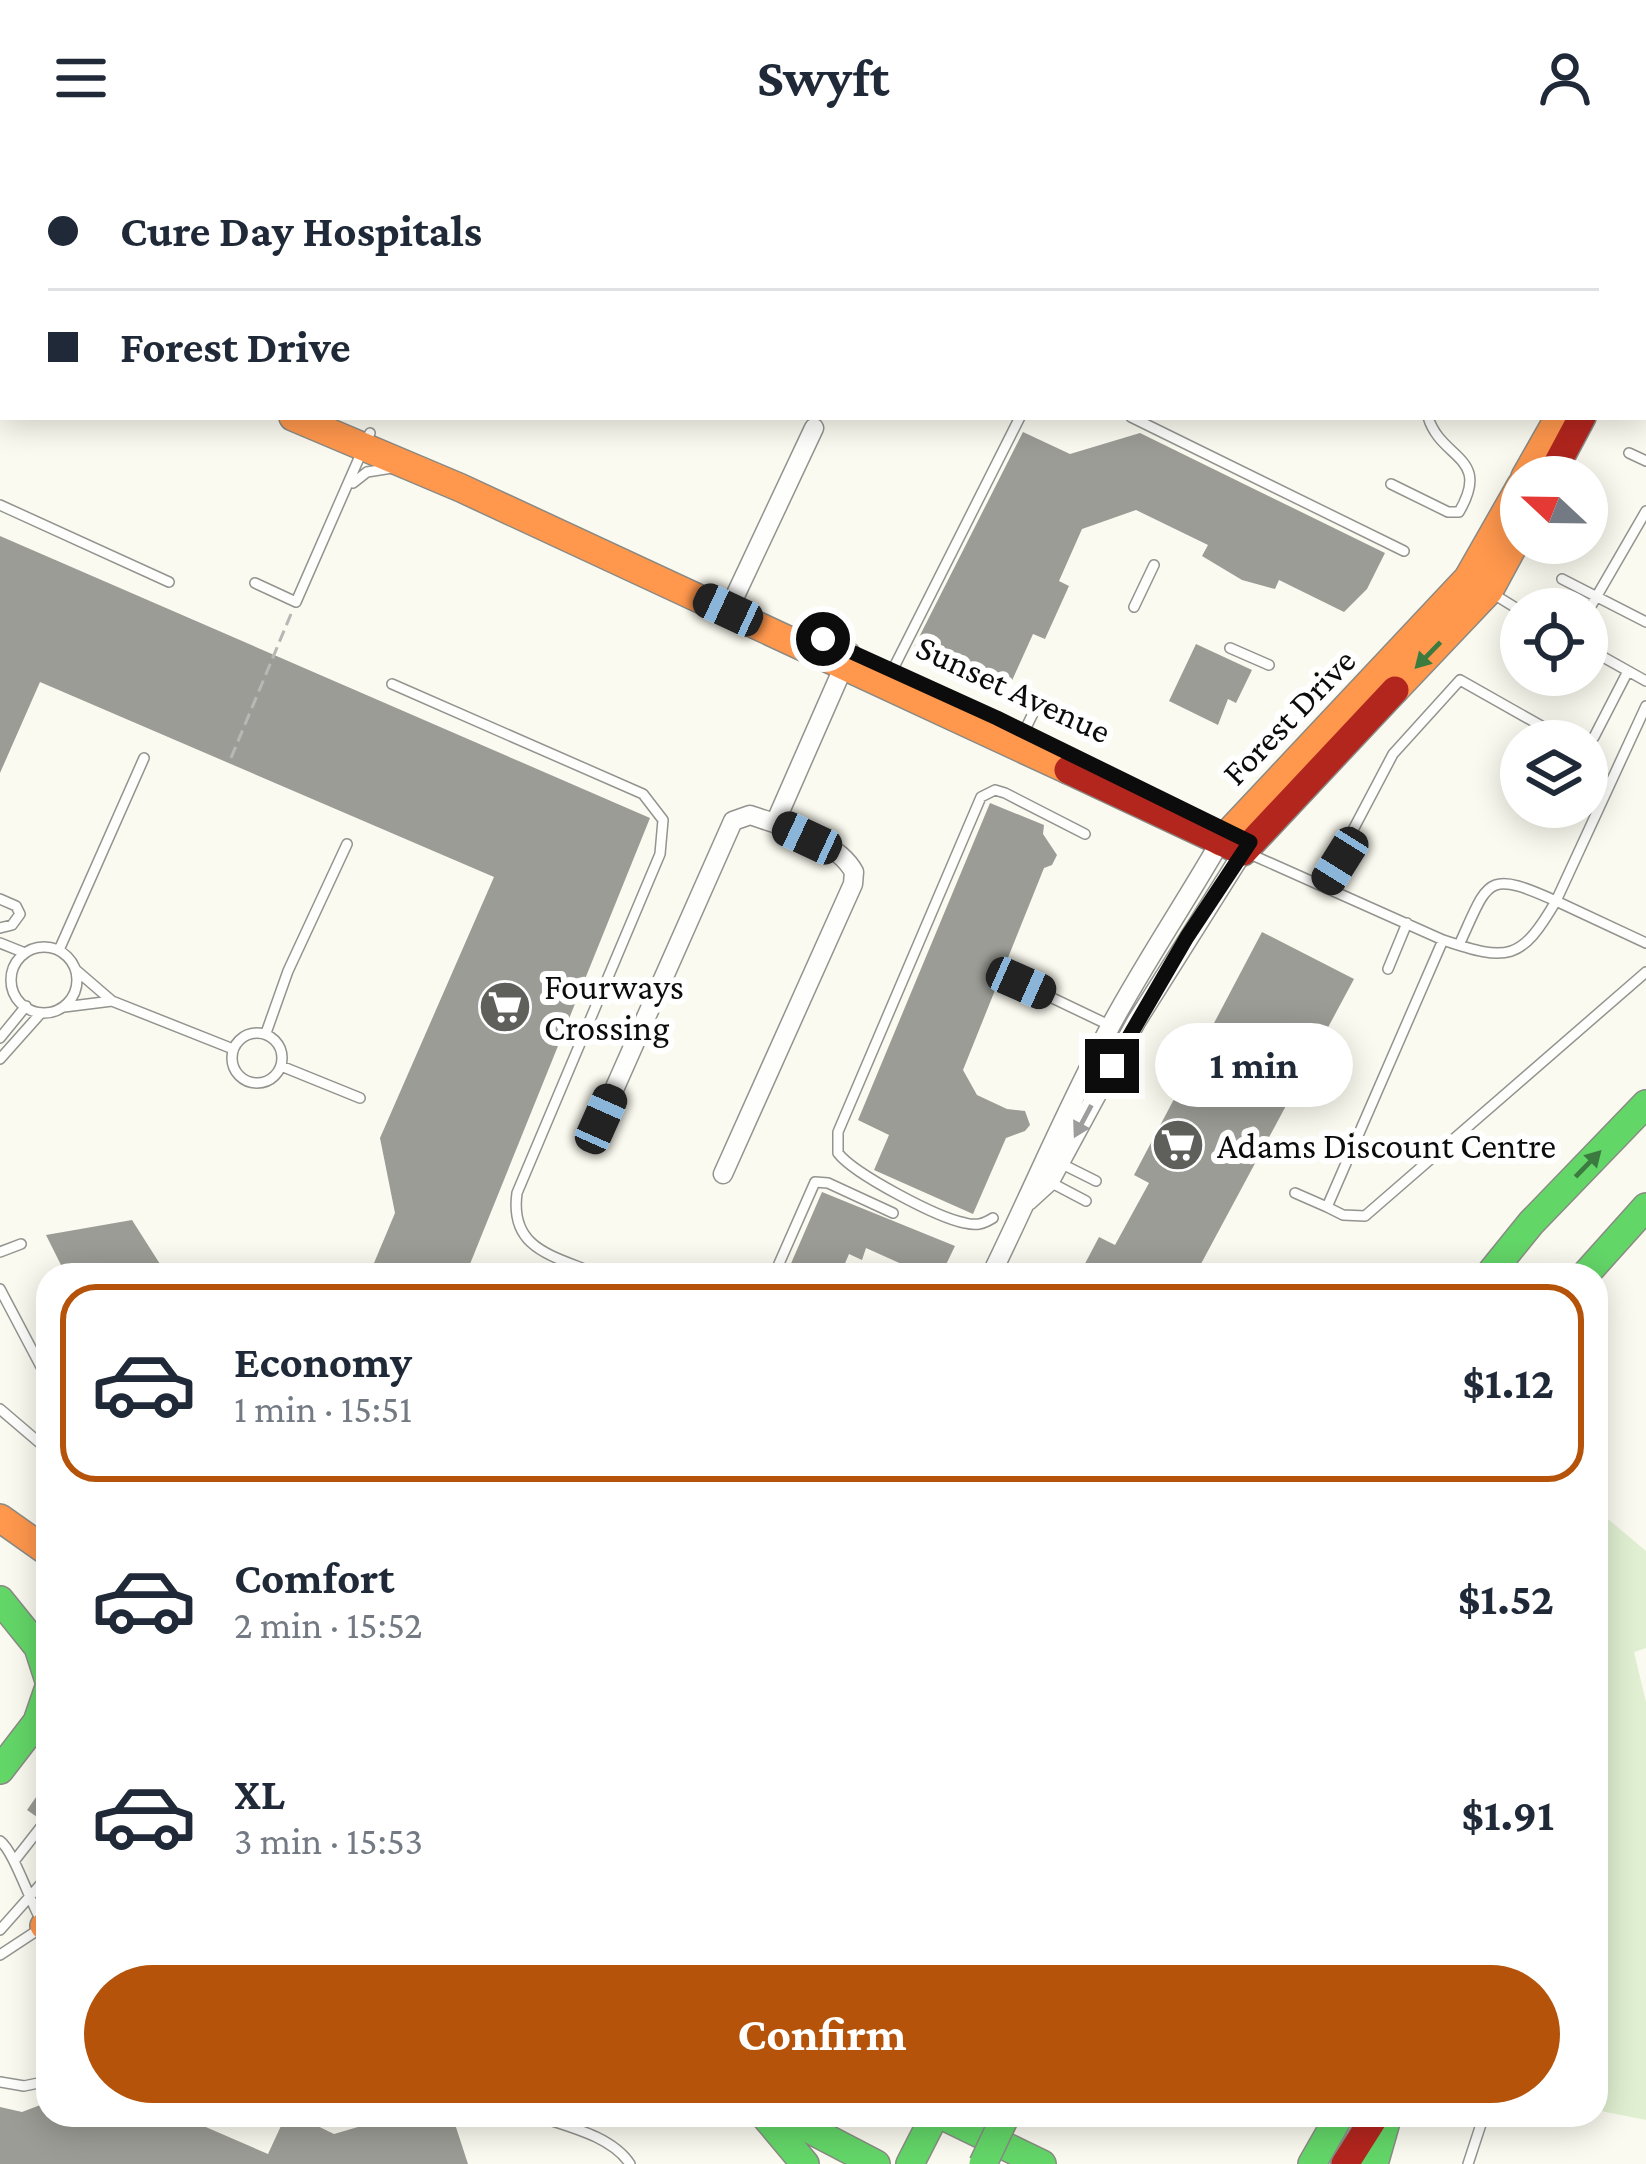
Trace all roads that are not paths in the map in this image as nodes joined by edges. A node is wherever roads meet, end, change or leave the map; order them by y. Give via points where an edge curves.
1 (302, 420) edge
2 (338, 420) edge
3 (1018, 420) edge
4 (1137, 420) edge
5 (1429, 420) edge
6 (1557, 420) edge
7 (1580, 420) edge
8 (814, 428) dead end
9 (367, 442) junction
10 (1629, 453) dead end
11 (1537, 456) edge
12 (1561, 456) edge
13 (1646, 461) edge
14 (410, 468) junction
15 (1391, 484) dead end
16 (347, 488) junction
17 (0, 505) edge
18 (1646, 511) edge
19 (1500, 534) edge
20 (1404, 551) dead end
21 (1500, 558) edge
22 (1154, 565) dead end
23 (1562, 579) dead end
24 (169, 582) dead end
25 (255, 584) dead end
26 (1478, 585) junction
27 (1580, 588) edge
28 (1604, 588) edge
29 (1500, 598) edge
30 (1608, 603) edge
31 (730, 605) junction
32 (1135, 607) dead end
33 (1646, 622) edge
34 (1230, 648) dead end
35 (847, 659) junction
36 (1608, 659) edge
37 (1269, 665) dead end
38 (1628, 670) junction
39 (888, 678) junction
40 (1646, 681) edge
41 (392, 684) dead end
42 (1038, 703) dead end
43 (1646, 706) edge
44 (1531, 720) edge
45 (1602, 720) edge
46 (1020, 739) junction
47 (144, 758) dead end
48 (775, 823) junction
49 (1085, 835) dead end
50 (347, 844) dead end
51 (1240, 845) junction
52 (1324, 885) junction
53 (0, 899) edge
54 (1556, 902) junction
55 (1407, 923) junction
56 (0, 928) edge
57 (1443, 940) junction
58 (0, 943) edge
59 (1646, 943) edge
60 (1459, 945) junction
61 (59, 950) junction
62 (25, 953) junction
63 (1388, 969) dead end
64 (76, 970) junction
65 (1646, 972) edge
66 (5, 979) edge
67 (1021, 983) dead end
68 (112, 1001) junction
69 (26, 1006) junction
70 (63, 1007) junction
71 (41, 1013) junction
72 (1119, 1030) junction
73 (266, 1034) junction
74 (0, 1038) edge
75 (233, 1049) junction
76 (0, 1059) edge
77 (281, 1066) junction
78 (360, 1098) dead end
79 (1646, 1104) edge
80 (601, 1119) dead end
81 (1053, 1159) junction
82 (723, 1174) dead end
83 (1042, 1178) junction
84 (1096, 1181) dead end
85 (1295, 1193) dead end
86 (1086, 1201) dead end
87 (1327, 1207) junction
88 (1646, 1207) edge
89 (893, 1214) dead end
90 (993, 1218) dead end
91 (1531, 1223) junction
92 (21, 1244) dead end
93 (0, 1252) edge
94 (572, 1263) edge
95 (779, 1263) edge
96 (997, 1263) edge
97 (1490, 1263) edge
98 (1499, 1263) edge
99 (1596, 1263) edge
100 (0, 1288) edge
101 (36, 1357) edge
102 (0, 1409) edge
103 (36, 1440) edge
104 (0, 1519) edge
105 (36, 1544) edge
106 (0, 1597) edge
107 (36, 1621) edge
108 (36, 1644) edge
109 (36, 1723) edge
110 (0, 1770) edge
111 (36, 1833) edge
112 (0, 1840) edge
113 (15, 1861) junction
114 (36, 1889) edge
115 (28, 1898) junction
116 (36, 1910) edge
117 (0, 1930) edge
118 (36, 1931) edge
119 (0, 1954) edge
120 (0, 2083) edge
121 (36, 2084) edge
122 (568, 2127) edge
123 (774, 2127) edge
124 (805, 2127) edge
125 (931, 2127) edge
126 (963, 2127) edge
127 (1000, 2127) edge
128 (1333, 2127) edge
129 (1368, 2127) edge
130 (1385, 2127) edge
131 (1480, 2127) edge
132 (1312, 2161) edge
133 (630, 2164) edge
134 (805, 2164) edge
135 (876, 2164) edge
136 (910, 2164) edge
137 (983, 2164) edge
138 (1042, 2164) edge
139 (1345, 2164) edge
140 (1374, 2164) edge
141 (1468, 2164) edge

1 - 9 street, Sunset Avenue
2 - 9 street, Sunset Avenue
3 - 39 lane
4 - 20 lane
5 - 15 lane via 1472,478 1459,512
6 - 11 street, Forest Drive
7 - 12 street
8 - 31 street
9 - 14 street, Sunset Avenue
9 - 16 lane
9 - 31 street, Sunset Avenue
10 - 13 lane
14 - 16 lane via 367,472
14 - 31 street, Sunset Avenue
16 - 25 lane via 296,602
17 - 24 lane
18 - 28 lane
19 - 26 street, Forest Drive
21 - 26 street, Forest Drive
22 - 32 lane
23 - 27 lane
26 - 29 lane
26 - 51 street, Forest Drive
30 - 33 lane
31 - 35 street, Sunset Avenue
34 - 37 lane
35 - 39 street, Sunset Avenue
35 - 48 street
36 - 38 lane
38 - 40 lane
38 - 45 lane
39 - 46 street, Sunset Avenue
41 - 94 lane via 643,794 663,820 660,854 517,1193 520,1233
42 - 46 lane
43 - 54 lane
44 - 52 lane via 1460,680 1393,754
46 - 51 street, Sunset Avenue
47 - 61 lane
48 - 80 street via 750,814 733,821
48 - 82 street via 838,853 854,872 853,884
49 - 90 lane via 1005,793 981,797 838,1132 838,1153 859,1172 956,1221
50 - 73 lane
51 - 52 lane, Sunset Avenue
51 - 72 street, Forest Drive
52 - 55 lane, Sunset Avenue
53 - 56 lane via 20,914
54 - 59 lane
54 - 60 lane, Sunset Avenue via 1523,949
54 - 60 lane via 1511,882 1492,884
55 - 57 lane, Sunset Avenue
55 - 63 lane
57 - 60 lane, Sunset Avenue
57 - 87 lane
58 - 62 lane
61 - 62 lane
61 - 64 lane
62 - 66 lane
64 - 68 lane
64 - 70 lane via 75,991
65 - 87 lane via 1365,1216
66 - 69 lane
67 - 72 lane
68 - 70 lane
68 - 75 lane
69 - 71 lane
69 - 74 lane
70 - 71 lane
71 - 76 lane
72 - 81 street, Forest Drive
73 - 75 lane via 242,1036
73 - 77 lane via 282,1050
75 - 77 lane via 233,1066 249,1082 265,1082
77 - 78 lane
91 -> 79 street
81 - 83 street, Forest Drive
81 - 84 lane
83 - 86 lane
83 - 96 street, Forest Drive
85 - 87 lane
88 - 99 street
89 - 95 lane via 815,1182
91 - 97 street
91 - 98 street
92 - 93 lane
100 - 101 lane
102 - 103 lane
104 - 105 street
106 - 107 street
106 - 108 street
109 - 110 street
111 - 113 lane
112 - 113 lane
113 - 115 lane
114 - 115 lane
115 - 116 lane
115 - 117 lane
118 - 119 lane
120 - 121 lane
122 - 133 lane
123 - 134 street
124 - 135 street
125 - 136 street
126 - 138 street
127 - 137 street, bridge
128 - 132 street
129 - 139 street
130 - 140 street
131 - 141 lane

